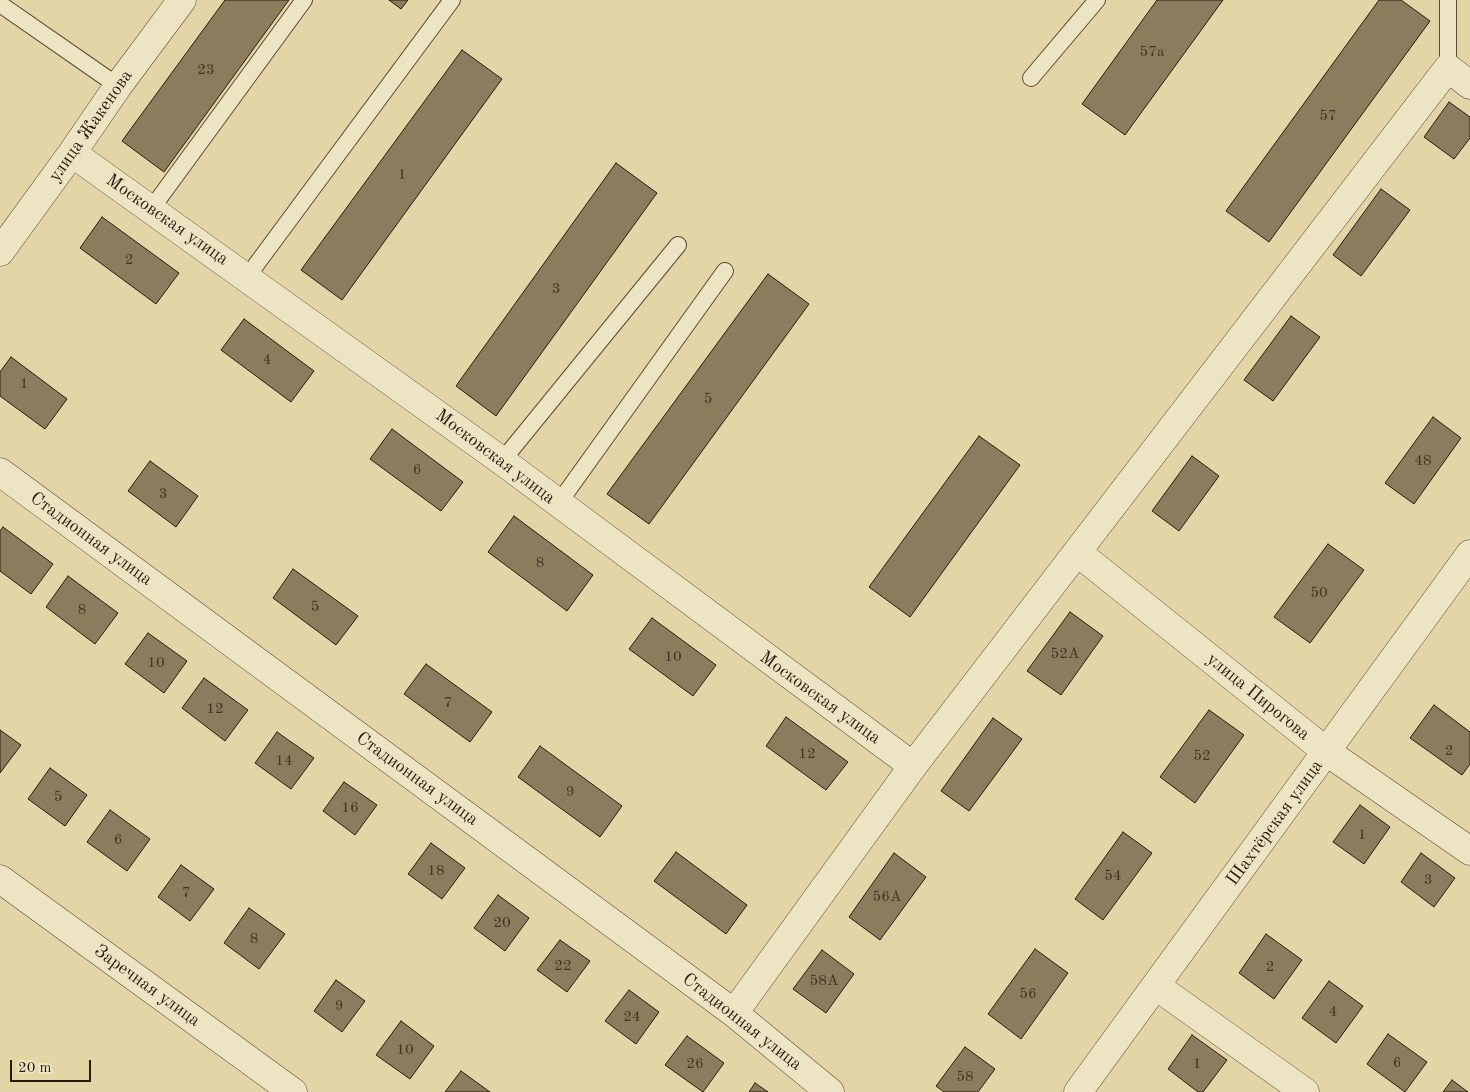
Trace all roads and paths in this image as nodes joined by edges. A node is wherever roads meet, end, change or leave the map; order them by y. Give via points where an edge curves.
1 (182, 0) edge
2 (304, 0) edge
3 (452, 0) edge
4 (1097, 0) edge
5 (1448, 0) edge
6 (0, 4) edge
7 (1448, 68) junction
8 (1031, 78) dead end
9 (118, 86) junction
10 (1470, 86) edge
11 (72, 153) junction
12 (152, 208) junction
13 (678, 245) dead end
14 (0, 252) edge
15 (725, 271) dead end
16 (247, 277) junction
17 (502, 461) junction
18 (0, 472) edge
19 (558, 504) junction
20 (1077, 552) junction
21 (1470, 554) edge
22 (1327, 752) junction
23 (913, 766) junction
24 (1470, 851) edge
25 (0, 879) edge
26 (1156, 986) junction
27 (734, 1013) junction
28 (293, 1092) edge
29 (830, 1092) edge
30 (1078, 1092) edge
31 (1305, 1092) edge

1 - 9 street, улица Жакенова
2 - 12 lane
3 - 16 lane
4 - 8 lane
5 - 7 lane
6 - 9 lane
7 - 10 street
7 - 20 street
9 - 11 street, улица Жакенова
11 - 12 street, Московская улица
11 - 14 street, улица Жакенова
12 - 16 street, Московская улица
13 - 17 lane
15 - 19 lane
16 - 17 street, Московская улица
17 - 19 street, Московская улица
18 - 27 street, Стадионная улица
19 - 23 street, Московская улица
20 - 22 street, улица Пирогова
20 - 23 street
21 - 22 street, Шахтёрская улица
22 - 24 street, улица Пирогова
22 - 26 street, Шахтёрская улица
23 - 27 street
25 - 28 street, Заречная улица
26 - 30 street, Шахтёрская улица
26 - 31 street
27 - 29 street, Стадионная улица

